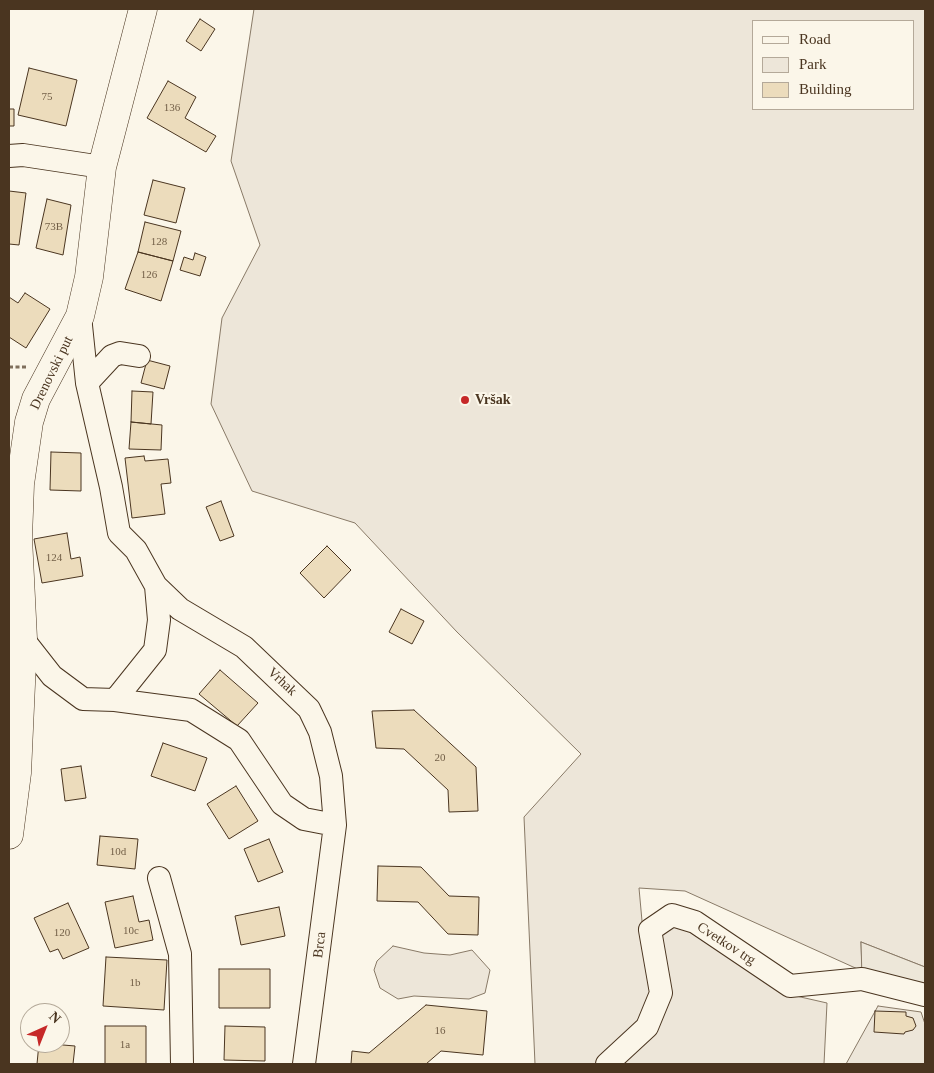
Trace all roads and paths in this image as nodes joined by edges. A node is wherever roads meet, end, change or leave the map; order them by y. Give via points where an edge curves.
1 (143, 9) edge
2 (9, 156) edge
3 (102, 167) junction
4 (80, 316) junction
5 (139, 356) dead end
6 (87, 383) junction
7 (156, 586) junction
8 (16, 636) edge
9 (116, 700) junction
10 (335, 825) junction
11 (9, 835) edge
12 (159, 878) dead end
13 (925, 995) edge
14 (182, 1064) edge
15 (304, 1064) edge
16 (607, 1064) edge

1 - 3 main road, Drenovski put
2 - 3 street via 24,155
3 - 4 main road, Drenovski put via 89,277
4 - 6 street, Vrhak
4 - 8 main road, Drenovski put via 36,399 30,422 20,484
5 - 6 street via 120,353 112,356
6 - 7 street, Vrhak via 119,533 136,550
7 - 9 street, Vrhak via 159,620 155,650
7 - 10 street, Vrhak via 180,608 244,647 309,709 320,732 331,776
8 - 9 street via 52,676 84,699
8 - 11 main road, Drenovski put via 17,774
9 - 10 street via 191,710 239,740 282,804 304,819
10 - 15 street, Brca
12 - 14 street via 180,954
13 - 16 street, Cvetkov trg via 862,979 790,986 695,922 672,915 650,930 661,993 647,1027

